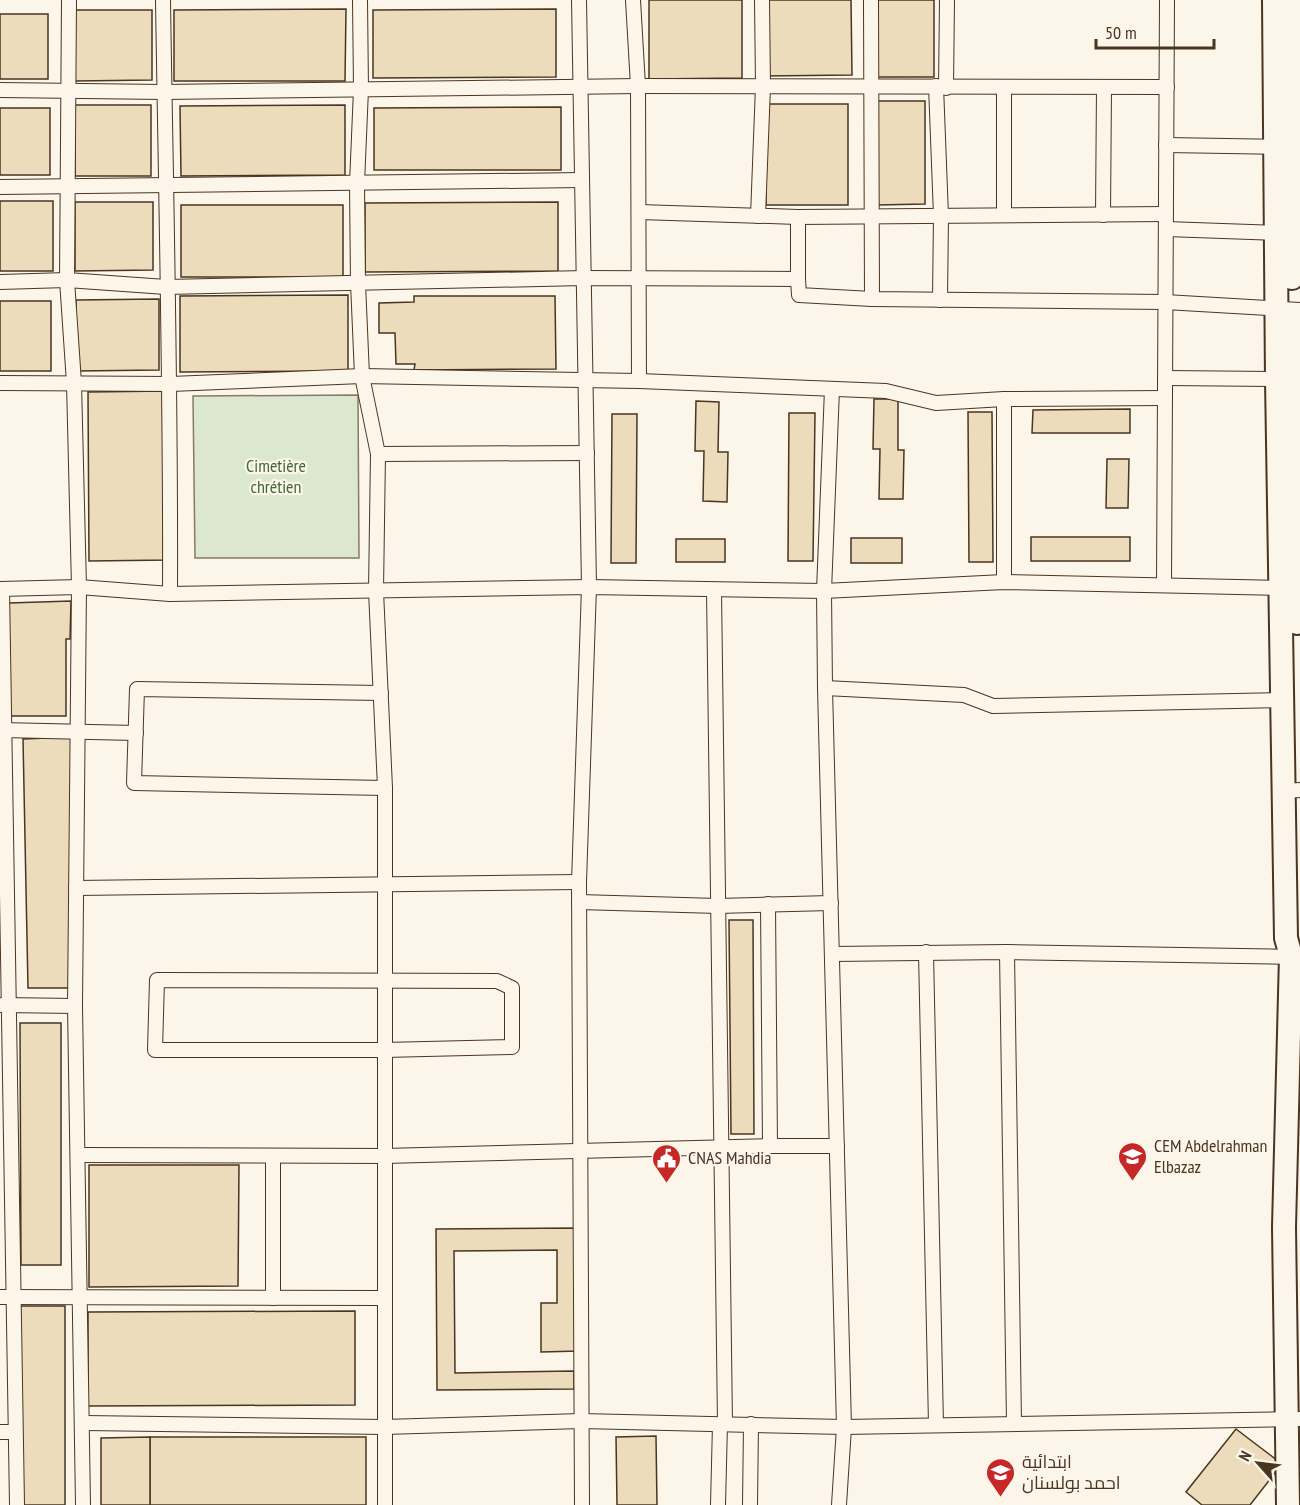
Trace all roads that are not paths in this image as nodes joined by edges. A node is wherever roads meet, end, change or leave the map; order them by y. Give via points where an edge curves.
1 (69, 0) edge
2 (163, 0) edge
3 (360, 0) edge
4 (579, 0) edge
5 (633, 0) edge
6 (762, 0) edge
7 (871, 0) edge
8 (947, 0) edge
9 (1167, 0) edge
10 (1274, 0) edge
11 (1291, 0) edge
12 (638, 86) junction
13 (763, 86) junction
14 (581, 87) junction
15 (870, 87) junction
16 (941, 87) junction
17 (1004, 87) junction
18 (1104, 87) junction
19 (1167, 87) junction
20 (70, 89) junction
21 (361, 89) junction
22 (0, 90) edge
23 (164, 92) junction
24 (1166, 145) junction
25 (1289, 147) edge
26 (582, 180) junction
27 (357, 184) junction
28 (68, 186) junction
29 (0, 187) edge
30 (165, 187) junction
31 (639, 212) junction
32 (1166, 214) junction
33 (1004, 215) junction
34 (1103, 215) junction
35 (758, 216) junction
36 (871, 216) junction
37 (941, 216) junction
38 (798, 217) junction
39 (1166, 229) junction
40 (1276, 233) junction
41 (584, 278) junction
42 (639, 279) junction
43 (798, 279) junction
44 (68, 280) junction
45 (0, 282) edge
46 (358, 283) junction
47 (166, 287) junction
48 (872, 299) junction
49 (940, 300) junction
50 (1165, 302) junction
51 (1290, 310) edge
52 (362, 376) junction
53 (1165, 378) junction
54 (1285, 379) junction
55 (586, 381) junction
56 (639, 381) junction
57 (0, 383) edge
58 (74, 383) junction
59 (171, 384) junction
60 (832, 388) junction
61 (1165, 398) junction
62 (1004, 399) junction
63 (587, 453) junction
64 (378, 454) junction
65 (1004, 582) junction
66 (1164, 585) junction
67 (79, 587) junction
68 (589, 587) junction
69 (1293, 588) edge
70 (1, 589) edge
71 (714, 590) junction
72 (376, 591) junction
73 (824, 591) junction
74 (170, 594) junction
75 (825, 688) junction
76 (381, 693) junction
77 (1283, 700) junction
78 (2, 730) edge
79 (78, 732) junction
80 (136, 733) junction
81 (384, 788) junction
82 (1293, 791) edge
83 (579, 882) junction
84 (384, 883) junction
85 (76, 888) junction
86 (579, 902) junction
87 (831, 903) junction
88 (768, 904) junction
89 (718, 906) junction
90 (926, 952) junction
91 (1006, 952) junction
92 (832, 954) junction
93 (1296, 956) edge
94 (384, 980) junction
95 (4, 1005) edge
96 (75, 1006) junction
97 (384, 1050) junction
98 (6, 1145) edge
99 (770, 1146) junction
100 (837, 1146) junction
101 (723, 1147) junction
102 (1293, 1147) edge
103 (580, 1151) junction
104 (78, 1155) junction
105 (273, 1156) junction
106 (384, 1156) junction
107 (7, 1296) edge
108 (1292, 1297) edge
109 (81, 1298) junction
110 (273, 1298) junction
111 (384, 1298) junction
112 (1294, 1420) edge
113 (581, 1421) junction
114 (83, 1423) junction
115 (1014, 1423) junction
116 (722, 1424) junction
117 (751, 1424) junction
118 (936, 1425) junction
119 (384, 1427) junction
120 (844, 1427) junction
121 (0, 1431) edge
122 (15, 1432) junction
123 (17, 1505) edge
124 (82, 1505) edge
125 (385, 1505) edge
126 (582, 1505) edge
127 (718, 1505) edge
128 (750, 1505) edge
129 (838, 1505) edge
130 (1288, 1505) edge

1 - 20 street
2 - 23 street
3 - 21 street
4 - 14 street
5 - 12 street
6 - 13 street
7 - 15 street
8 - 16 street
9 - 19 street
10 - 25 main road
11 - 25 main road
12 - 13 street
12 - 14 street
12 - 31 street
13 - 15 street
13 - 35 street
14 - 21 street
14 - 26 street
15 - 16 street
15 - 36 street
16 - 17 street
16 - 37 street
17 - 18 street
17 - 33 street
18 - 19 street
18 - 34 street
19 - 24 street
20 - 22 street
20 - 23 street
20 - 28 street
21 - 23 street
21 - 27 street
23 - 30 street
24 - 25 street
24 - 32 street
25 - 40 main road
25 - 51 main road
26 - 27 street
26 - 41 street
27 - 30 street
27 - 46 street
28 - 29 street
28 - 30 street
28 - 44 street
30 - 47 street
31 - 35 street
31 - 42 street
32 - 34 street
32 - 39 street
33 - 34 street
33 - 37 street
35 - 38 street
36 - 37 street
36 - 38 street
36 - 48 street
37 - 49 street
38 - 43 street
39 - 40 street
39 - 50 street
40 - 51 main road
41 - 42 street
41 - 46 street
41 - 55 street
42 - 43 street
42 - 56 street
43 - 48 street via 799,295
44 - 45 street
44 - 47 street
44 - 58 street
46 - 47 street
46 - 52 street
47 - 59 street
48 - 49 street
49 - 50 street
50 - 51 street
50 - 53 street
51 - 54 main road
52 - 55 street
52 - 59 street
52 - 64 street
53 - 54 street
53 - 61 street
54 - 69 main road
55 - 56 street
55 - 63 street
56 - 60 street
57 - 58 street
58 - 59 street
58 - 67 street
59 - 74 street
60 - 62 street via 886,391 936,403
60 - 73 street
61 - 62 street
61 - 66 street
62 - 65 street
63 - 64 street
63 - 68 street
64 - 72 street
65 - 66 street
65 - 73 street
66 - 69 street
67 - 70 street
67 - 74 street
67 - 79 street
68 - 71 street
68 - 72 street
68 - 83 street
69 - 77 main road
69 - 82 main road
70 - 78 street
71 - 73 street
71 - 89 street
72 - 74 street
72 - 76 street
73 - 75 street
75 - 77 street via 964,695 993,706
75 - 87 street
76 - 80 street via 137,689
76 - 81 street
77 - 82 main road
78 - 79 street
78 - 95 street
79 - 80 street
79 - 85 street
80 - 81 street via 134,783
81 - 84 street
82 - 93 main road via 1286,938
83 - 84 street
83 - 86 street
84 - 85 street
84 - 94 street
85 - 96 street
86 - 89 street
86 - 103 street
87 - 88 street
87 - 92 street
88 - 89 street
88 - 99 street
89 - 101 street
90 - 91 street
90 - 92 street
90 - 118 street
91 - 93 street
91 - 115 street
92 - 100 street
93 - 102 main road
94 - 97 street
94 - 97 street via 497,981 512,987 512,1047
94 - 97 street via 157,980 155,1050
95 - 96 street
95 - 98 street
96 - 104 street
97 - 106 street
98 - 107 street
99 - 100 street
99 - 101 street
100 - 120 street
101 - 103 street
101 - 116 street
102 - 108 main road
103 - 106 street
103 - 113 street
104 - 105 street
104 - 109 street
105 - 106 street
105 - 110 street
106 - 111 street
107 - 109 street
107 - 122 street
108 - 112 main road
109 - 110 street
109 - 114 street
110 - 111 street
111 - 119 street
112 - 115 street
112 - 130 main road
113 - 116 street
113 - 119 street
113 - 126 street
114 - 119 street
114 - 124 street
115 - 118 street
116 - 117 street
116 - 127 street
117 - 120 street
117 - 128 street
118 - 120 street
119 - 125 street
120 - 129 street
121 - 122 street
122 - 123 street

